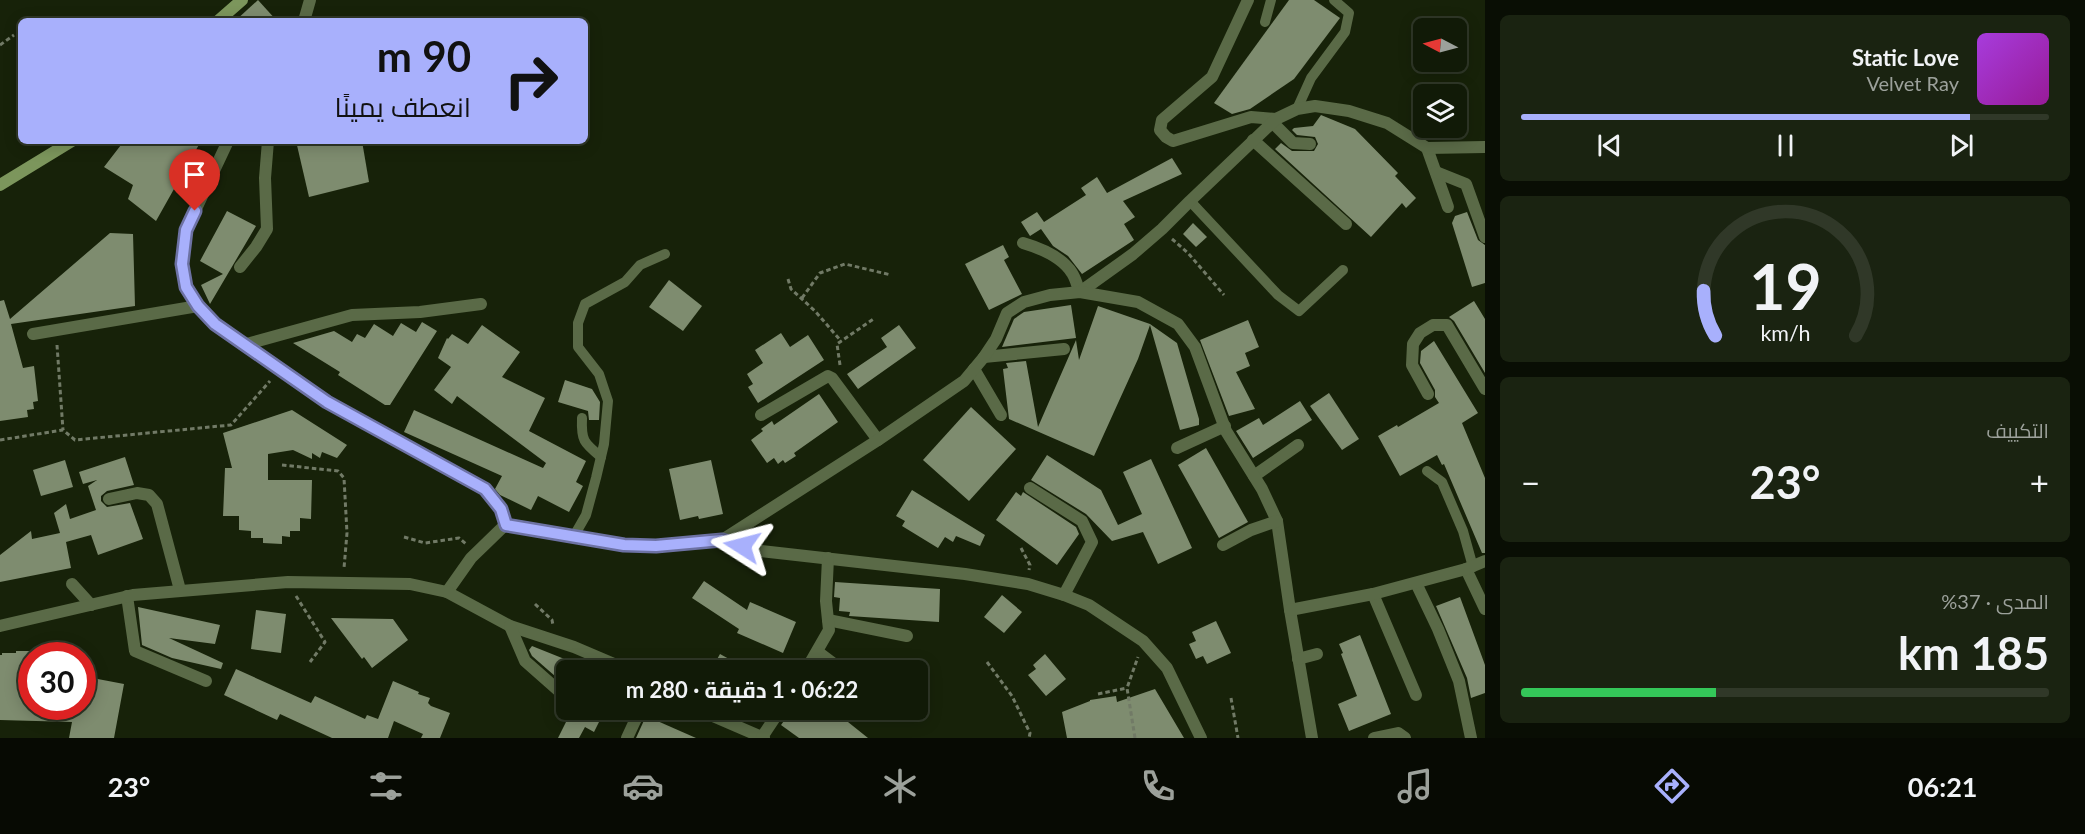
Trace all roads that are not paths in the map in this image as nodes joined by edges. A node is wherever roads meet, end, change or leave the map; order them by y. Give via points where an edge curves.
1 (242, 0) edge
2 (310, 0) edge
3 (1248, 0) edge
4 (1271, 0) edge
5 (1334, 0) edge
6 (221, 18) edge
7 (305, 18) edge
8 (1265, 22) dead end
9 (1297, 109) junction
10 (1274, 120) junction
11 (1253, 140) junction
12 (67, 144) edge
13 (227, 144) edge
14 (268, 144) edge
15 (1310, 144) dead end
16 (1485, 147) edge
17 (1427, 148) junction
18 (1436, 172) junction
19 (0, 185) edge
20 (1190, 201) junction
21 (1448, 207) dead end
22 (1346, 224) dead end
23 (1485, 237) edge
24 (1023, 243) dead end
25 (664, 254) dead end
26 (240, 267) dead end
27 (1343, 270) dead end
28 (1080, 292) junction
29 (482, 304) dead end
30 (198, 306) junction
31 (33, 334) dead end
32 (243, 345) junction
33 (1064, 349) dead end
34 (984, 357) junction
35 (974, 369) junction
36 (1485, 389) edge
37 (1428, 394) dead end
38 (761, 415) dead end
39 (1001, 415) dead end
40 (582, 418) dead end
41 (1225, 426) junction
42 (878, 440) junction
43 (1298, 445) dead end
44 (1177, 448) dead end
45 (601, 457) junction
46 (1426, 471) dead end
47 (1254, 476) junction
48 (1030, 488) dead end
49 (109, 498) dead end
50 (1277, 521) junction
51 (506, 525) junction
52 (574, 536) junction
53 (722, 540) junction
54 (1223, 545) dead end
55 (828, 558) junction
56 (1475, 566) edge
57 (1416, 583) junction
58 (72, 584) dead end
59 (180, 590) junction
60 (447, 592) junction
61 (1373, 594) junction
62 (1064, 595) junction
63 (127, 596) junction
64 (91, 605) junction
65 (1485, 609) edge
66 (1290, 610) junction
67 (828, 620) junction
68 (0, 626) edge
69 (510, 626) junction
70 (907, 636) dead end
71 (818, 652) junction
72 (1317, 654) dead end
73 (1298, 659) junction
74 (602, 660) edge
75 (813, 660) edge
76 (829, 660) edge
77 (206, 681) dead end
78 (556, 688) edge
79 (1416, 695) dead end
80 (635, 720) edge
81 (723, 720) edge
82 (774, 720) edge
83 (763, 737) edge
84 (627, 738) edge
85 (1201, 738) edge
86 (1312, 738) edge
87 (1374, 738) edge
88 (1405, 738) edge
89 (1471, 738) edge

1 - 6 main road
2 - 7 street
3 - 10 street via 1212,77 1162,120 1161,130 1173,141 1251,117
4 - 8 lane
5 - 9 lane via 1348,13 1345,32 1311,78
9 - 10 street
9 - 17 street via 1315,106 1349,111 1387,123
10 - 11 street
10 - 15 street via 1293,143
11 - 20 street
11 - 22 street
12 - 19 main road
13 - 30 street via 186,230 182,264 186,287
14 - 26 street via 267,229
16 - 17 street
17 - 18 street
18 - 21 street
18 - 23 street via 1466,183
20 - 27 lane via 1278,295 1299,311
20 - 28 street via 1133,254
24 - 28 street via 1056,257 1072,273
25 - 45 lane via 640,265 625,282 585,304 578,323 578,347 599,374 608,401
28 - 34 street via 1023,302 1007,313
28 - 41 street via 1138,302 1178,324 1195,347
29 - 32 street via 352,315
30 - 31 street
30 - 32 street
32 - 51 street via 327,402 485,489 501,509
33 - 34 street
34 - 35 street
35 - 39 street
35 - 42 street via 964,381
36 - 37 street via 1447,325 1433,325 1420,333 1413,344 1412,364
38 - 42 street via 828,376
40 - 45 lane via 581,436
41 - 44 street
41 - 47 street
42 - 53 street
43 - 47 street
45 - 52 lane via 586,515
46 - 56 lane via 1442,482
47 - 50 street
48 - 62 street via 1082,521 1092,542
49 - 59 street via 137,493 149,495 157,504
50 - 54 street
50 - 66 street
51 - 52 street
51 - 60 street via 477,552
52 - 53 street via 606,543 656,546
53 - 55 street via 761,551
55 - 62 street via 965,574 1028,584
55 - 67 street
56 - 57 street
56 - 65 street
57 - 61 street
57 - 89 street via 1459,681
58 - 64 street
59 - 60 street via 343,582 410,584
59 - 63 street
60 - 69 street
61 - 66 street
61 - 79 street
62 - 85 street via 1089,605 1143,641 1167,668
63 - 64 street
63 - 77 street via 135,651
64 - 68 street
66 - 73 street
67 - 70 street
67 - 71 street via 829,630
69 - 74 street
69 - 78 street via 525,661
71 - 75 street
71 - 76 street
72 - 73 street
73 - 86 street
80 - 84 street
81 - 83 street
82 - 83 street
87 - 88 street via 1398,733

